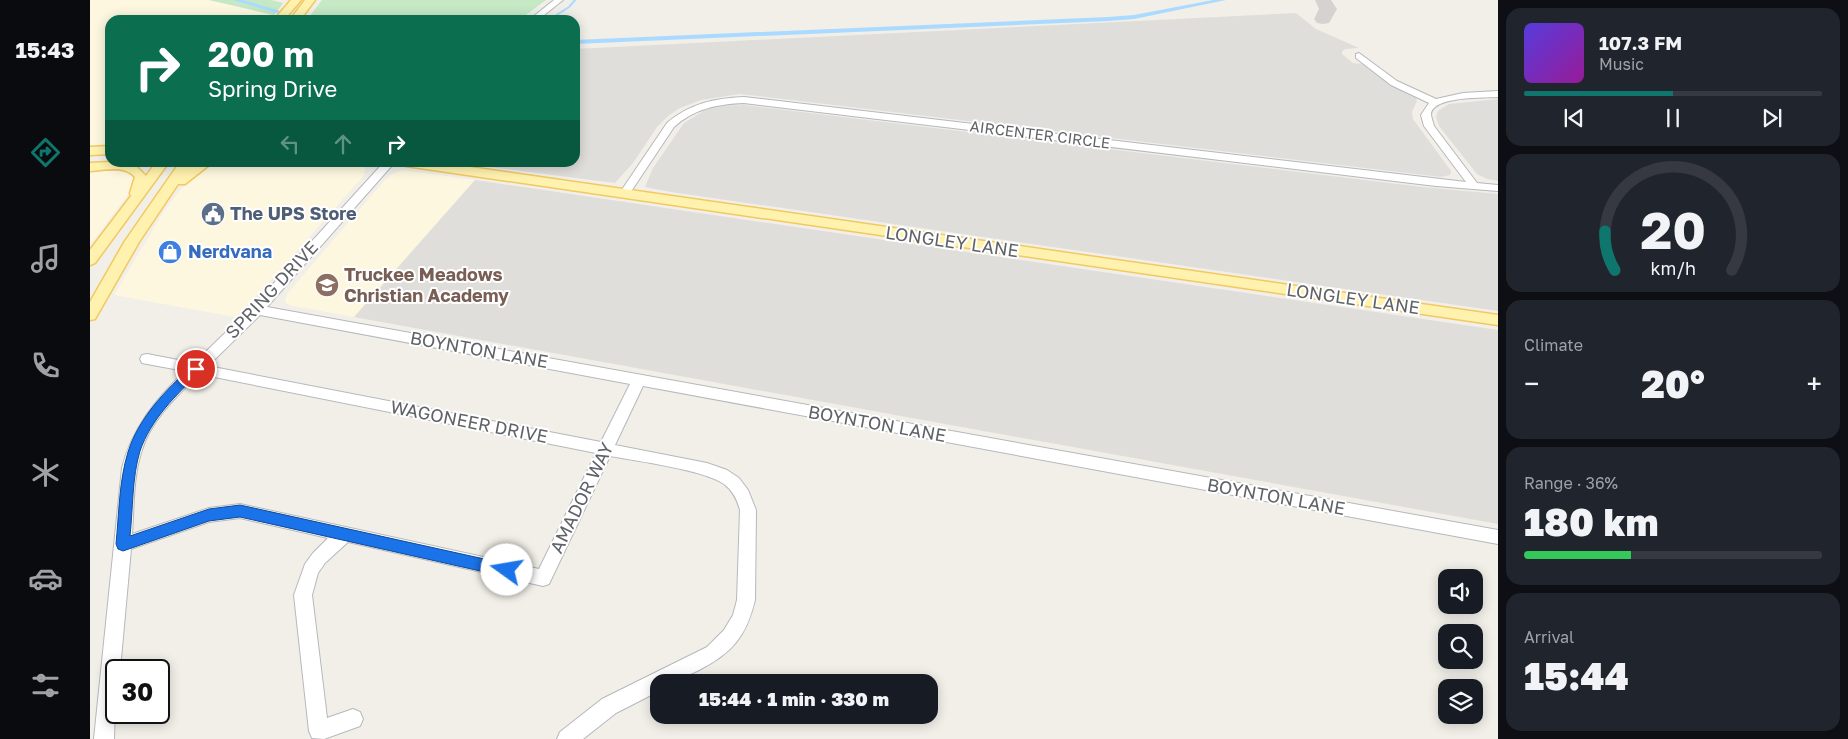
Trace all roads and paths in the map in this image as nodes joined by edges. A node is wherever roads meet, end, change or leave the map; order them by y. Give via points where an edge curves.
1 (296, 0) edge
2 (310, 0) edge
3 (559, 0) edge
4 (283, 15) edge
5 (299, 15) edge
6 (540, 15) edge
7 (1359, 56) dead end
8 (1498, 94) edge
9 (1435, 102) junction
10 (105, 152) edge
11 (90, 153) edge
12 (105, 162) edge
13 (90, 163) edge
14 (105, 166) edge
15 (90, 167) edge
16 (126, 167) edge
17 (159, 167) edge
18 (183, 167) edge
19 (200, 167) edge
20 (386, 167) edge
21 (440, 167) edge
22 (1474, 186) junction
23 (1498, 188) edge
24 (624, 194) junction
25 (130, 205) junction
26 (153, 209) junction
27 (90, 260) edge
28 (257, 310) junction
29 (90, 315) edge
30 (1498, 320) edge
31 (147, 359) dead end
32 (196, 369) junction
33 (639, 380) junction
34 (606, 448) junction
35 (346, 534) junction
36 (1498, 538) edge
37 (123, 544) junction
38 (354, 719) dead end
39 (319, 735) edge
40 (104, 739) edge
41 (567, 739) edge

1 - 4 main road
2 - 5 main road
3 - 6 street
7 - 9 street via 1394,83
8 - 9 street
9 - 22 street via 1426,109 1426,120
10 - 11 main road
12 - 13 main road
14 - 15 main road
16 - 25 main road via 138,171 141,177
17 - 25 main road
18 - 26 main road
19 - 26 main road
20 - 28 street, SPRING DRIVE
21 - 24 main road, LONGLEY LANE
22 - 23 street, AIRCENTER CIRCLE
22 - 24 street, AIRCENTER CIRCLE via 744,100 704,105 675,119
24 - 30 main road, LONGLEY LANE
25 - 27 main road
26 - 29 main road
28 - 32 street, SPRING DRIVE
28 - 33 street, BOYNTON LANE
31 - 32 street, WAGONEER DRIVE
32 - 34 street, WAGONEER DRIVE
32 - 37 street, SPRING DRIVE via 169,394 152,416 134,450
33 - 34 street, AMADOR WAY
33 - 36 street, BOYNTON LANE
34 - 35 street, AMADOR WAY via 543,578
34 - 41 street, WAGONEER DRIVE via 707,468 728,477 737,485 748,510 746,600 737,629 713,653 609,706
35 - 37 street, AMADOR WAY via 233,511 209,515
35 - 39 street via 330,546 311,570 304,595
37 - 40 street, SPRING DRIVE
38 - 39 street

